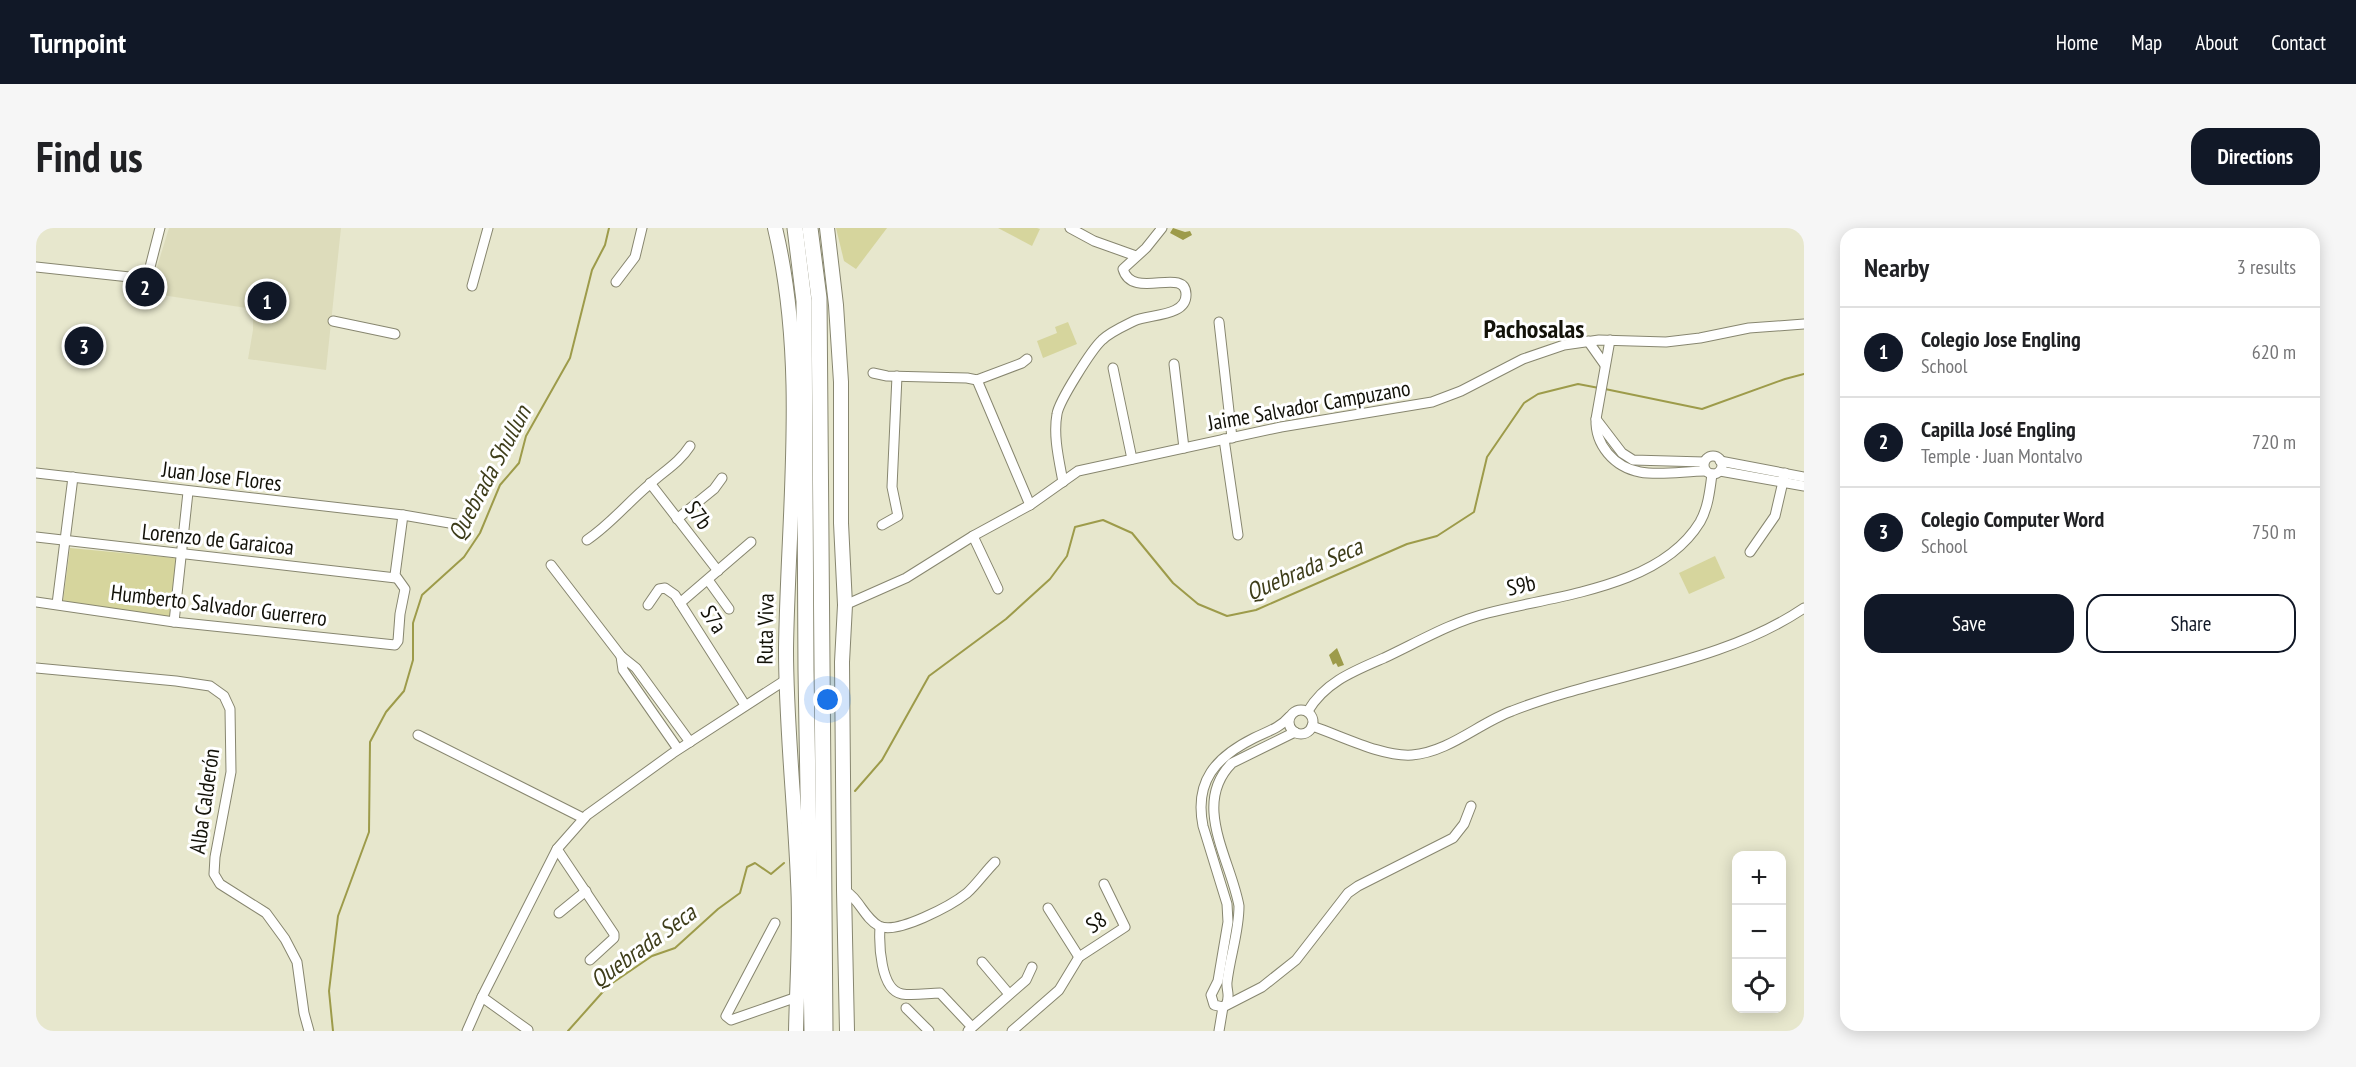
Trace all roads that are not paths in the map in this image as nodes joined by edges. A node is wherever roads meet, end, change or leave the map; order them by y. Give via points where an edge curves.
1 (160, 228) edge
2 (642, 228) edge
3 (775, 228) edge
4 (795, 228) edge
5 (810, 228) edge
6 (827, 228) edge
7 (1070, 228) edge
8 (1162, 228) edge
9 (490, 229) edge
10 (1136, 256) junction
11 (36, 267) edge
12 (616, 282) dead end
13 (472, 286) dead end
14 (333, 321) dead end
15 (1219, 322) dead end
16 (1804, 324) edge
17 (395, 334) dead end
18 (1610, 340) junction
19 (1588, 341) junction
20 (1027, 358) dead end
21 (1173, 364) dead end
22 (1113, 368) dead end
23 (1604, 368) junction
24 (873, 373) dead end
25 (897, 376) junction
26 (977, 380) junction
27 (1228, 438) junction
28 (690, 446) dead end
29 (1184, 448) junction
30 (1132, 459) junction
31 (1712, 468) junction
32 (36, 473) edge
33 (73, 477) junction
34 (1804, 477) edge
35 (722, 478) dead end
36 (1783, 478) junction
37 (1063, 482) junction
38 (650, 483) junction
39 (1804, 486) edge
40 (188, 492) junction
41 (1030, 505) junction
42 (403, 515) junction
43 (677, 519) junction
44 (882, 525) dead end
45 (467, 526) dead end
46 (1238, 535) dead end
47 (973, 536) junction
48 (36, 537) edge
49 (587, 540) dead end
50 (65, 541) junction
51 (752, 542) dead end
52 (1750, 552) dead end
53 (180, 555) junction
54 (551, 566) dead end
55 (718, 571) junction
56 (396, 578) junction
57 (708, 580) junction
58 (999, 589) dead end
59 (36, 602) edge
60 (680, 603) junction
61 (57, 604) junction
62 (845, 604) junction
63 (648, 605) dead end
64 (1804, 608) edge
65 (729, 609) dead end
66 (174, 622) junction
67 (621, 656) junction
68 (36, 668) edge
69 (787, 679) junction
70 (745, 705) junction
71 (1308, 711) junction
72 (1289, 717) junction
73 (1312, 726) junction
74 (1295, 732) junction
75 (418, 735) dead end
76 (690, 742) junction
77 (678, 749) junction
78 (1471, 806) dead end
79 (583, 819) junction
80 (557, 849) junction
81 (995, 862) dead end
82 (798, 882) junction
83 (1104, 884) dead end
84 (844, 890) junction
85 (586, 891) junction
86 (1048, 908) dead end
87 (559, 913) dead end
88 (775, 923) dead end
89 (880, 927) junction
90 (810, 943) junction
91 (1079, 957) junction
92 (590, 960) dead end
93 (982, 962) dead end
94 (1032, 967) dead end
95 (1010, 994) junction
96 (482, 997) junction
97 (797, 997) junction
98 (1225, 1006) junction
99 (906, 1008) dead end
100 (528, 1029) dead end
101 (970, 1029) edge
102 (309, 1031) edge
103 (467, 1031) edge
104 (796, 1031) edge
105 (812, 1031) edge
106 (825, 1031) edge
107 (848, 1031) edge
108 (929, 1031) edge
109 (1012, 1031) edge
110 (1219, 1031) edge

1 - 11 street via 146,276
2 - 12 street via 635,257
3 - 69 main road, Ruta Viva via 792,361
4 - 90 highway, Ruta Viva via 804,301
5 - 106 highway via 819,298
6 - 62 main road via 841,382
7 - 10 street
8 - 10 street
9 - 13 street
10 - 37 street via 1123,269 1130,282 1175,282 1184,286 1185,301 1176,310 1136,320 1102,340 1089,358 1057,411
14 - 17 street
15 - 27 street
16 - 18 street, Jaime Salvador Campuzano via 1749,328 1666,342
18 - 19 street, Jaime Salvador Campuzano
18 - 23 street
19 - 23 street
19 - 27 street, Jaime Salvador Campuzano via 1523,359 1432,402
20 - 26 street
21 - 29 street
22 - 30 street
23 - 31 street via 1595,432 1614,460 1641,472
24 - 25 street
25 - 26 street
25 - 44 street via 892,487 898,516
26 - 41 street
27 - 29 street, Jaime Salvador Campuzano
27 - 46 street
28 - 38 street via 682,459
29 - 30 street, Jaime Salvador Campuzano
30 - 37 street, Jaime Salvador Campuzano via 1078,471
31 - 36 street
31 - 71 street, S9b via 1701,521 1661,562 1594,588 1468,619 1341,678 1322,692
32 - 33 street, Juan Jose Flores
33 - 40 street, Juan Jose Flores
33 - 50 street
34 - 36 street
35 - 43 street
36 - 39 street
36 - 52 street via 1775,516
37 - 41 street, Jaime Salvador Campuzano
38 - 43 street, S7b
38 - 49 street
40 - 42 street, Juan Jose Flores
40 - 53 street
41 - 47 street, Jaime Salvador Campuzano
42 - 45 street, Juan Jose Flores
42 - 56 street
43 - 55 street, S7b
47 - 58 street
47 - 62 street, Jaime Salvador Campuzano via 906,578
48 - 50 street, Lorenzo de Garaicoa
50 - 53 street, Lorenzo de Garaicoa
50 - 61 street
51 - 55 street, S7a
53 - 56 street, Lorenzo de Garaicoa
53 - 66 street
54 - 67 street
55 - 57 street, S7a
56 - 66 street, Humberto Salvador Guerrero via 405,589 394,645
57 - 60 street, S7a
57 - 65 street
59 - 61 street, Humberto Salvador Guerrero
60 - 63 street via 665,588 659,589
60 - 70 street, S7a
61 - 66 street, Humberto Salvador Guerrero
62 - 84 main road
64 - 73 street via 1744,641 1521,708 1432,751 1413,755 1379,751
67 - 76 street via 636,668
67 - 77 street via 623,669
68 - 102 street, Alba Calderón via 210,686 224,696 230,710 231,772 214,874 220,884 266,913 285,939 297,962
69 - 70 street
69 - 82 main road, Ruta Viva
70 - 76 street
71 - 72 street via 1299,709
71 - 73 street
72 - 74 street via 1289,726
72 - 98 street via 1280,726 1227,753 1212,770 1203,796 1203,826 1228,916 1218,981 1211,995 1215,1005
73 - 74 street via 1307,732
74 - 98 street via 1232,763 1217,789 1215,826 1239,906
75 - 79 street
76 - 77 street
77 - 79 street
78 - 98 street via 1453,838 1358,885 1296,960 1262,987
79 - 80 street
80 - 85 street
80 - 96 street
81 - 89 street via 965,894 930,915 896,928
82 - 90 highway
82 - 97 main road, Ruta Viva
83 - 91 street, S8 via 1125,927
84 - 89 street
84 - 107 main road
85 - 87 street
85 - 92 street via 614,936
86 - 91 street, S8
88 - 97 street via 726,1016 731,1020
89 - 101 street via 880,960 891,986 902,994 940,993
90 - 105 highway, Ruta Viva
91 - 109 street, S8 via 1059,990
93 - 95 street
94 - 95 street via 1026,980
95 - 101 street
96 - 100 street
96 - 103 street
97 - 104 main road, Ruta Viva
98 - 110 street
99 - 108 street

